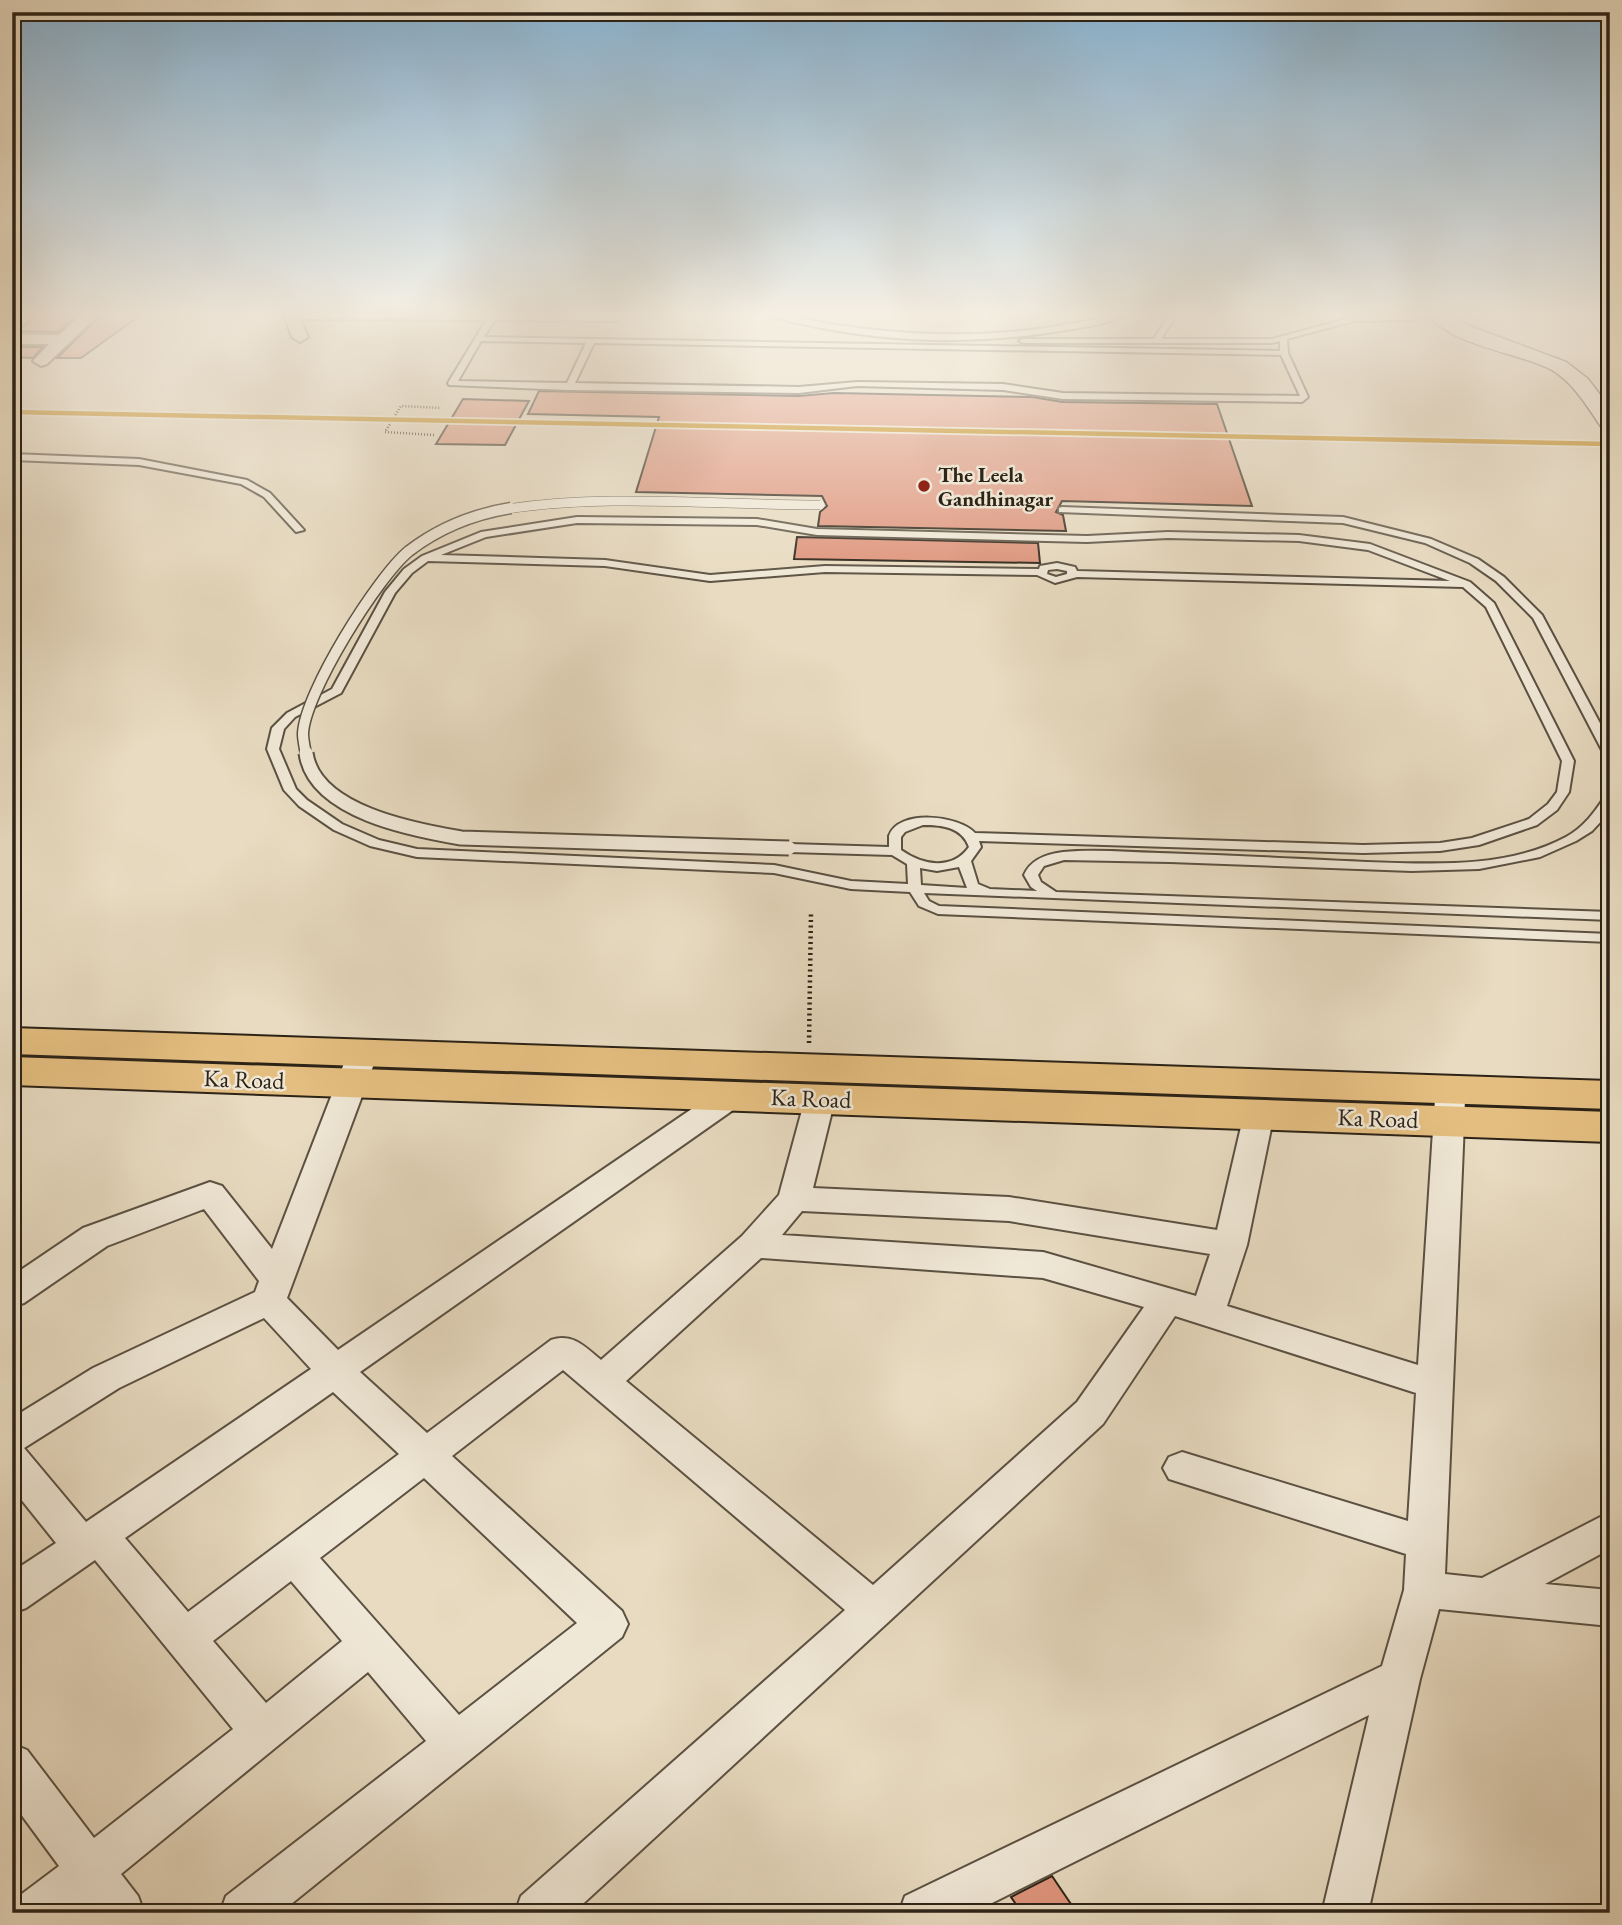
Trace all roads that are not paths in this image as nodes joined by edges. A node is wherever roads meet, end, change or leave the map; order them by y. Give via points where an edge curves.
1 (1595, 404) edge
2 (1610, 423) edge
3 (12, 457) edge
4 (820, 505) dead end
5 (1062, 510) dead end
6 (299, 530) dead end
7 (426, 558) junction
8 (1466, 584) junction
9 (1610, 754) edge
10 (1610, 798) edge
11 (972, 837) junction
12 (895, 851) junction
13 (964, 861) junction
14 (912, 863) junction
15 (916, 890) junction
16 (988, 893) junction
17 (1053, 895) junction
18 (1610, 916) edge
19 (1610, 938) edge
20 (12, 1041) edge
21 (357, 1068) junction
22 (12, 1071) edge
23 (814, 1084) junction
24 (732, 1096) junction
25 (1610, 1096) edge
26 (1449, 1105) junction
27 (1259, 1114) junction
28 (1610, 1127) edge
29 (794, 1199) junction
30 (754, 1245) junction
31 (1230, 1245) junction
32 (273, 1290) junction
33 (12, 1294) edge
34 (1167, 1300) junction
35 (1208, 1312) junction
36 (335, 1371) junction
37 (601, 1381) junction
38 (1435, 1385) junction
39 (12, 1437) edge
40 (425, 1456) junction
41 (12, 1460) edge
42 (1182, 1468) dead end
43 (1610, 1529) edge
44 (90, 1541) junction
45 (1426, 1544) junction
46 (293, 1555) junction
47 (1424, 1590) junction
48 (12, 1595) edge
49 (1485, 1596) junction
50 (1610, 1608) edge
51 (874, 1610) junction
52 (185, 1638) junction
53 (370, 1644) junction
54 (1399, 1679) junction
55 (262, 1732) junction
56 (456, 1743) junction
57 (12, 1765) edge
58 (89, 1870) junction
59 (36, 1913) edge
60 (121, 1913) edge
61 (243, 1913) edge
62 (538, 1913) edge
63 (922, 1913) edge
64 (1345, 1913) edge

1 - 2 street
3 - 6 lane via 139,462 244,482 267,495
4 - 12 lane, bridge via 550,503 488,514 454,526 416,546 383,580 303,718 303,752 329,792 376,818 430,834
5 - 9 lane via 1343,520 1379,526 1461,555 1500,579 1532,609
7 - 8 lane via 605,563 710,578 825,569 1041,572 1057,566 1074,574
7 - 8 lane via 464,540 541,523 595,519 757,522 817,532 1329,540 1390,554
7 - 15 lane via 390,592 337,691 291,715 278,728 273,748 290,790 338,827 417,853 774,869 851,885
8 - 11 lane via 1495,611 1568,761 1563,792 1553,807 1533,822 1474,842 1403,849
10 - 17 lane via 1590,827 1560,844 1478,865 1076,856 1055,858 1033,869 1036,884
11 - 12 lane via 948,823 922,821 901,829 895,836
11 - 13 lane via 975,847
12 - 14 lane
13 - 14 lane via 940,867
13 - 16 lane via 972,886
14 - 15 lane
15 - 16 lane
15 - 19 lane via 928,908 939,910
16 - 17 lane
17 - 18 lane
20 - 21 main road, Ka Road
21 - 22 main road, Ka Road
21 - 23 main road, Ka Road
21 - 24 main road, Ka Road
21 - 32 street
23 - 24 main road, Ka Road
23 - 26 main road, Ka Road
23 - 27 main road, Ka Road
23 - 29 street
24 - 36 street
25 - 26 main road, Ka Road
26 - 27 main road, Ka Road
26 - 28 main road, Ka Road
26 - 38 street
27 - 31 street
29 - 30 street
29 - 31 street via 1009,1209
30 - 34 street via 1043,1265
30 - 37 street
31 - 35 street
32 - 33 street via 210,1194 95,1237
32 - 36 street
32 - 39 street via 106,1377
34 - 35 street
34 - 51 street via 1090,1413
35 - 38 street
36 - 40 street
36 - 44 street
37 - 40 street via 564,1350
37 - 51 street
38 - 45 street
40 - 46 street
40 - 56 street via 607,1625
41 - 44 street
42 - 45 street
43 - 49 street
44 - 48 street
44 - 52 street
45 - 47 street
46 - 52 street
46 - 53 street
47 - 49 street
47 - 54 street
49 - 50 street
51 - 62 street
52 - 55 street
53 - 55 street
53 - 56 street
54 - 63 street
54 - 64 street
55 - 58 street
56 - 61 street
57 - 58 street
58 - 59 street
58 - 60 street

